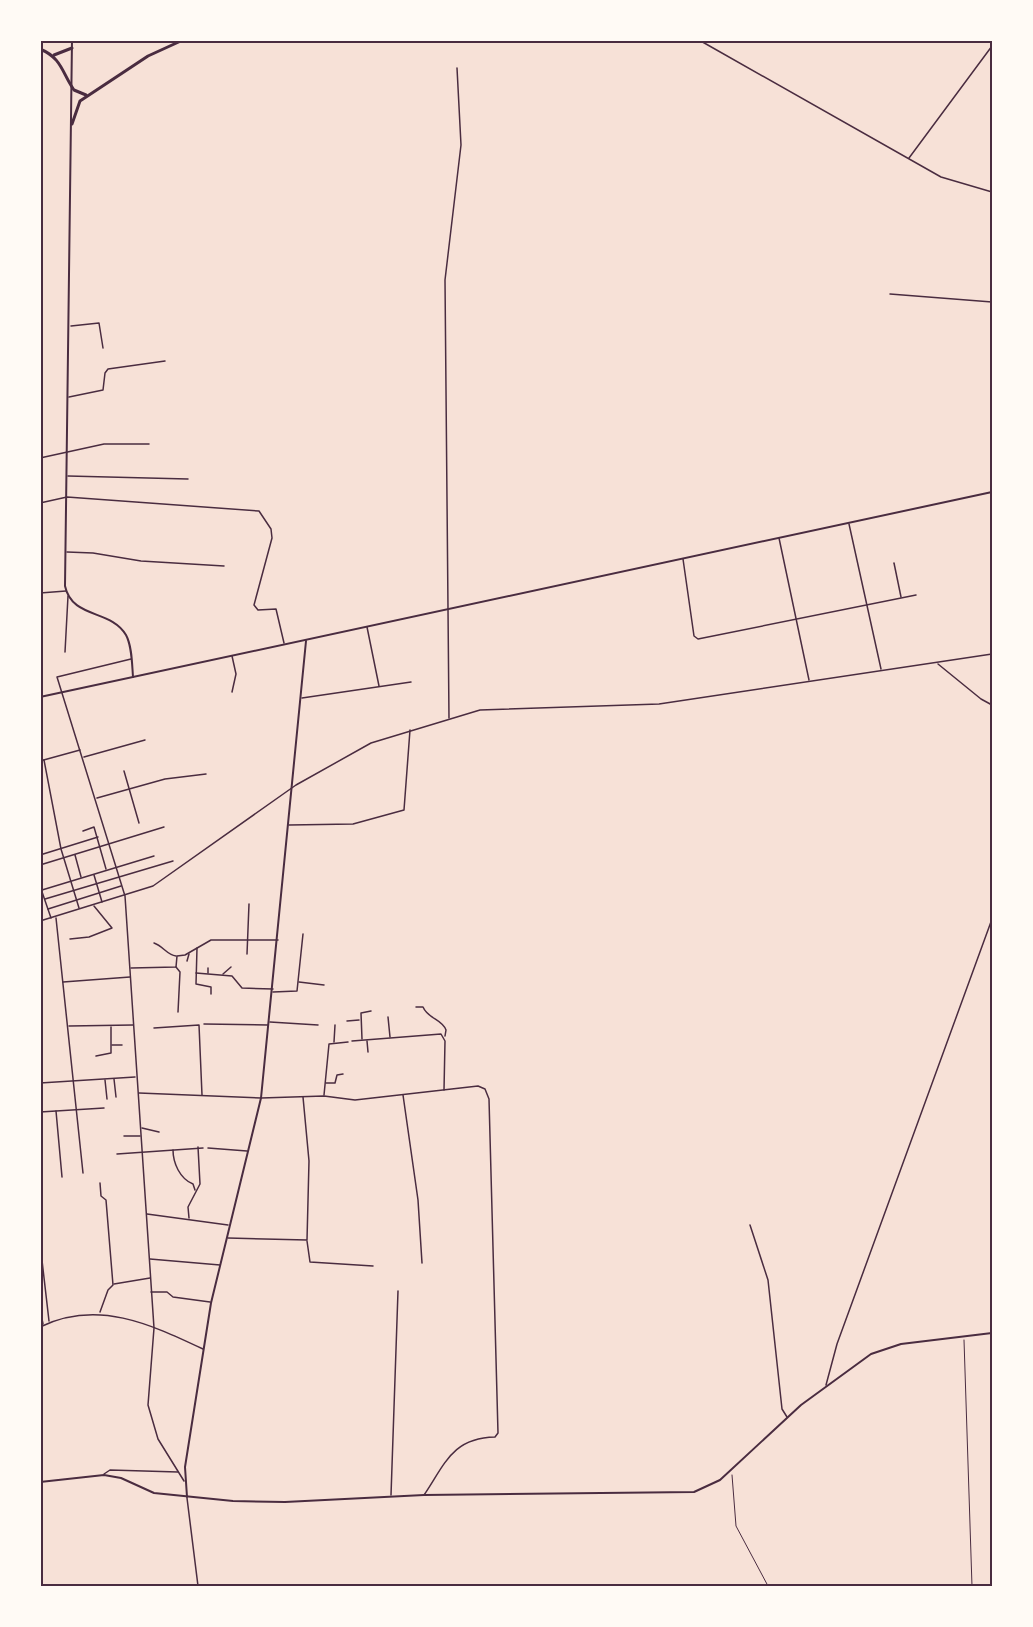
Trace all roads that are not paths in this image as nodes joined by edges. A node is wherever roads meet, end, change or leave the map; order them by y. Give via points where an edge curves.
1 (72, 40) edge
2 (183, 40) edge
3 (699, 40) edge
4 (993, 46) edge
5 (72, 48) junction
6 (40, 49) edge
7 (54, 55) junction
8 (457, 68) dead end
9 (72, 88) junction
10 (87, 96) junction
11 (72, 124) junction
12 (909, 159) junction
13 (993, 192) edge
14 (890, 294) dead end
15 (993, 302) edge
16 (71, 326) junction
17 (103, 348) dead end
18 (165, 361) dead end
19 (69, 397) junction
20 (149, 444) dead end
21 (68, 452) junction
22 (40, 458) edge
23 (68, 476) junction
24 (188, 479) dead end
25 (993, 492) edge
26 (67, 497) junction
27 (40, 503) edge
28 (849, 523) junction
29 (779, 538) junction
30 (66, 552) junction
31 (682, 558) junction
32 (894, 563) dead end
33 (224, 566) dead end
34 (66, 591) junction
35 (40, 593) edge
36 (916, 595) dead end
37 (68, 596) junction
38 (901, 598) junction
39 (867, 606) junction
40 (448, 609) junction
41 (796, 621) junction
42 (367, 627) junction
43 (993, 633) edge
44 (306, 640) junction
45 (284, 644) junction
46 (65, 652) dead end
47 (992, 654) edge
48 (232, 656) junction
49 (131, 659) junction
50 (937, 663) junction
51 (881, 670) junction
52 (133, 677) junction
53 (809, 681) junction
54 (411, 682) dead end
55 (379, 687) junction
56 (63, 692) junction
57 (232, 692) dead end
58 (40, 697) edge
59 (301, 698) junction
60 (993, 705) edge
61 (449, 719) junction
62 (411, 729) junction
63 (145, 740) dead end
64 (81, 750) junction
65 (83, 757) junction
66 (42, 760) edge
67 (124, 771) dead end
68 (206, 774) dead end
69 (292, 788) junction
70 (130, 789) junction
71 (96, 799) junction
72 (139, 823) dead end
73 (289, 825) junction
74 (164, 827) dead end
75 (83, 831) dead end
76 (98, 837) junction
77 (110, 844) junction
78 (100, 847) junction
79 (61, 849) junction
80 (40, 855) edge
81 (75, 855) junction
82 (154, 856) dead end
83 (64, 858) junction
84 (173, 861) dead end
85 (40, 865) edge
86 (117, 867) junction
87 (106, 870) junction
88 (94, 873) junction
89 (81, 877) junction
90 (119, 877) junction
91 (71, 880) junction
92 (97, 884) junction
93 (122, 886) junction
94 (41, 888) edge
95 (74, 891) junction
96 (99, 893) junction
97 (125, 896) junction
98 (45, 899) junction
99 (77, 900) junction
100 (103, 903) junction
101 (249, 904) dead end
102 (93, 906) junction
103 (48, 909) junction
104 (80, 910) junction
105 (56, 917) junction
106 (51, 918) junction
107 (993, 919) edge
108 (40, 921) edge
109 (303, 934) dead end
110 (70, 939) dead end
111 (249, 940) junction
112 (278, 940) junction
113 (154, 943) dead end
114 (197, 947) junction
115 (189, 953) junction
116 (247, 954) dead end
117 (177, 956) junction
118 (187, 961) dead end
119 (176, 967) junction
120 (231, 967) dead end
121 (130, 968) junction
122 (208, 968) dead end
123 (196, 973) junction
124 (208, 974) junction
125 (223, 975) junction
126 (131, 976) junction
127 (63, 982) junction
128 (298, 982) junction
129 (324, 985) dead end
130 (273, 991) junction
131 (211, 994) dead end
132 (416, 1007) dead end
133 (371, 1011) dead end
134 (178, 1012) dead end
135 (388, 1017) dead end
136 (360, 1020) junction
137 (347, 1022) dead end
138 (134, 1024) junction
139 (204, 1024) dead end
140 (269, 1024) junction
141 (318, 1025) dead end
142 (335, 1025) dead end
143 (68, 1026) junction
144 (111, 1026) junction
145 (154, 1028) dead end
146 (444, 1036) junction
147 (390, 1038) junction
148 (362, 1040) junction
149 (367, 1040) junction
150 (348, 1041) dead end
151 (352, 1041) dead end
152 (334, 1043) junction
153 (111, 1045) junction
154 (122, 1045) dead end
155 (369, 1052) dead end
156 (96, 1056) dead end
157 (343, 1074) dead end
158 (137, 1077) junction
159 (114, 1078) junction
160 (105, 1079) junction
161 (73, 1081) junction
162 (40, 1083) edge
163 (325, 1083) junction
164 (335, 1083) junction
165 (336, 1087) dead end
166 (444, 1090) junction
167 (138, 1093) junction
168 (202, 1095) junction
169 (403, 1095) junction
170 (324, 1096) junction
171 (116, 1097) dead end
172 (303, 1097) junction
173 (107, 1098) dead end
174 (261, 1098) junction
175 (104, 1108) dead end
176 (75, 1110) junction
177 (56, 1111) junction
178 (40, 1112) edge
179 (141, 1128) junction
180 (159, 1132) dead end
181 (124, 1136) dead end
182 (141, 1136) junction
183 (198, 1147) junction
184 (203, 1148) dead end
185 (208, 1148) dead end
186 (173, 1149) junction
187 (142, 1151) junction
188 (248, 1151) junction
189 (117, 1154) dead end
190 (83, 1173) dead end
191 (63, 1177) dead end
192 (100, 1183) dead end
193 (195, 1190) junction
194 (146, 1214) junction
195 (189, 1219) junction
196 (230, 1225) junction
197 (750, 1225) dead end
198 (227, 1238) junction
199 (307, 1240) junction
200 (40, 1243) edge
201 (149, 1259) junction
202 (422, 1263) dead end
203 (221, 1265) junction
204 (373, 1266) dead end
205 (150, 1278) junction
206 (113, 1285) junction
207 (398, 1291) dead end
208 (151, 1292) junction
209 (211, 1303) junction
210 (40, 1309) edge
211 (100, 1313) junction
212 (49, 1322) junction
213 (42, 1326) edge
214 (154, 1328) junction
215 (993, 1333) edge
216 (204, 1349) junction
217 (826, 1386) junction
218 (787, 1418) junction
219 (179, 1473) junction
220 (104, 1475) junction
221 (184, 1481) junction
222 (40, 1482) edge
223 (424, 1495) junction
224 (391, 1496) junction
225 (187, 1497) junction
226 (198, 1587) edge

1 - 5 street
2 - 10 highway via 147,56
3 - 12 street
4 - 12 street
5 - 7 highway
5 - 9 street
6 - 7 highway
7 - 9 highway
8 - 40 street via 460,145 445,280
9 - 10 highway
9 - 11 street
10 - 11 highway via 77,105
11 - 16 street
12 - 13 street via 941,177
14 - 15 street
16 - 17 street via 99,323
16 - 19 street
18 - 19 street via 108,369 103,390
19 - 21 street
20 - 21 street via 104,444
21 - 22 street
21 - 23 street
23 - 24 street
23 - 26 street
25 - 28 street
26 - 27 street
26 - 30 street
26 - 45 street via 259,511 271,529 272,538 254,605 258,610 276,609
28 - 29 street
28 - 39 street
29 - 31 street
29 - 41 street
30 - 33 street
30 - 34 street
31 - 40 street
31 - 41 street via 694,636 698,639
32 - 38 street
34 - 35 street
34 - 37 street
36 - 38 street
37 - 46 street
37 - 49 street via 76,607 121,628 128,638
38 - 39 street
39 - 41 street
39 - 51 street
40 - 42 street
40 - 61 street
41 - 53 street
42 - 44 street
42 - 55 street
43 - 47 street
44 - 45 street
44 - 59 street
45 - 48 street
47 - 50 street
48 - 52 street
48 - 57 street via 236,674
49 - 52 street
49 - 56 street via 57,677
50 - 51 street
50 - 60 street
51 - 53 street
52 - 56 street
53 - 61 street via 659,704 480,710
54 - 55 street
55 - 59 street
56 - 58 street
56 - 64 street
59 - 69 street
61 - 62 street
62 - 69 street via 371,743
62 - 73 street via 404,810 353,824
63 - 65 street
64 - 65 street
64 - 66 street
65 - 71 street
66 - 79 street
67 - 70 street
68 - 70 street via 165,779
69 - 73 street
69 - 97 street via 165,879
70 - 71 street
70 - 72 street
71 - 77 street
73 - 112 street
74 - 77 street
75 - 76 street via 94,827
76 - 78 street
76 - 79 street
77 - 78 street
77 - 86 street
78 - 81 street
78 - 87 street
79 - 80 street
79 - 83 street
81 - 83 street
81 - 89 street
82 - 86 street
83 - 85 street
83 - 91 street
84 - 90 street
86 - 87 street
86 - 90 street
87 - 88 street
88 - 89 street
88 - 92 street
89 - 91 street
90 - 92 street
90 - 93 street
91 - 94 street
91 - 95 street
92 - 95 street
92 - 96 street
93 - 96 street
93 - 97 street
94 - 98 street
95 - 98 street
95 - 99 street
96 - 99 street
96 - 100 street
97 - 100 street
97 - 121 street
98 - 103 street
99 - 103 street
99 - 104 street
100 - 102 street
101 - 111 street
102 - 104 street
102 - 110 street via 112,928
103 - 106 street
104 - 105 street
105 - 106 street
105 - 127 street
106 - 108 street
107 - 217 street via 837,1344
109 - 128 street
111 - 112 street
111 - 114 street via 211,939
111 - 116 street
112 - 130 street
113 - 117 street
114 - 115 street
114 - 123 street
115 - 117 street
115 - 118 street
117 - 119 street
119 - 121 street
119 - 134 street via 180,972
120 - 125 street
121 - 126 street
122 - 124 street
123 - 124 street
123 - 131 street via 196,984 211,987
124 - 125 street
125 - 130 street via 232,976 242,988
126 - 127 street
126 - 138 street
127 - 143 street
128 - 129 street
128 - 130 street via 297,991
130 - 140 street
132 - 146 street via 423,1007 432,1019 446,1027
133 - 136 street via 361,1013
135 - 147 street
136 - 137 street
136 - 148 street
138 - 144 street
138 - 158 street
139 - 140 street
140 - 141 street
140 - 174 street
142 - 152 street
143 - 144 street
143 - 161 street
144 - 153 street
145 - 168 street via 199,1025
146 - 147 street
146 - 166 street
147 - 149 street
148 - 149 street
148 - 151 street
149 - 155 street
150 - 152 street
152 - 163 street via 329,1044
153 - 154 street
153 - 156 street via 111,1053
157 - 164 street via 337,1075
158 - 159 street
158 - 167 street
159 - 160 street
159 - 171 street
160 - 161 street
160 - 173 street
161 - 162 street
161 - 176 street
163 - 164 street
163 - 170 street
164 - 165 street
166 - 169 street
166 - 223 street via 478,1086 485,1089 489,1099 498,1433 495,1437 474,1438 445,1459
167 - 168 street
167 - 179 street
168 - 174 street
169 - 170 street via 355,1100
169 - 202 street via 418,1200
170 - 172 street
172 - 174 street
172 - 199 street via 309,1161
174 - 188 street
175 - 176 street
176 - 177 street
176 - 190 street
177 - 178 street
177 - 191 street
179 - 180 street
179 - 182 street
181 - 182 street
182 - 187 street
183 - 184 street
183 - 186 street
183 - 193 street via 200,1184
185 - 188 street
186 - 187 street
186 - 193 street via 174,1163
187 - 189 street
187 - 194 street
188 - 196 street
192 - 206 street via 101,1196 106,1200
193 - 195 street via 188,1207
194 - 195 street
194 - 201 street
195 - 196 street
196 - 198 street
197 - 218 street via 768,1280 782,1408
198 - 199 street
198 - 203 street
199 - 204 street via 310,1262
200 - 212 street
201 - 203 street
201 - 205 street
203 - 209 street
205 - 206 street
205 - 208 street
206 - 211 street
207 - 224 street
208 - 209 street
208 - 214 street
209 - 216 street
210 - 213 street
211 - 212 street
211 - 214 street
212 - 213 street
214 - 216 street
214 - 219 street via 147,1391 150,1414 158,1439
215 - 217 street via 886,1348 863,1358
216 - 221 street
217 - 218 street
218 - 223 street via 730,1471 694,1492
219 - 220 street via 110,1470
219 - 221 street
220 - 222 street
220 - 225 street via 154,1493
221 - 225 street
223 - 224 street
224 - 225 street via 285,1502
225 - 226 street

